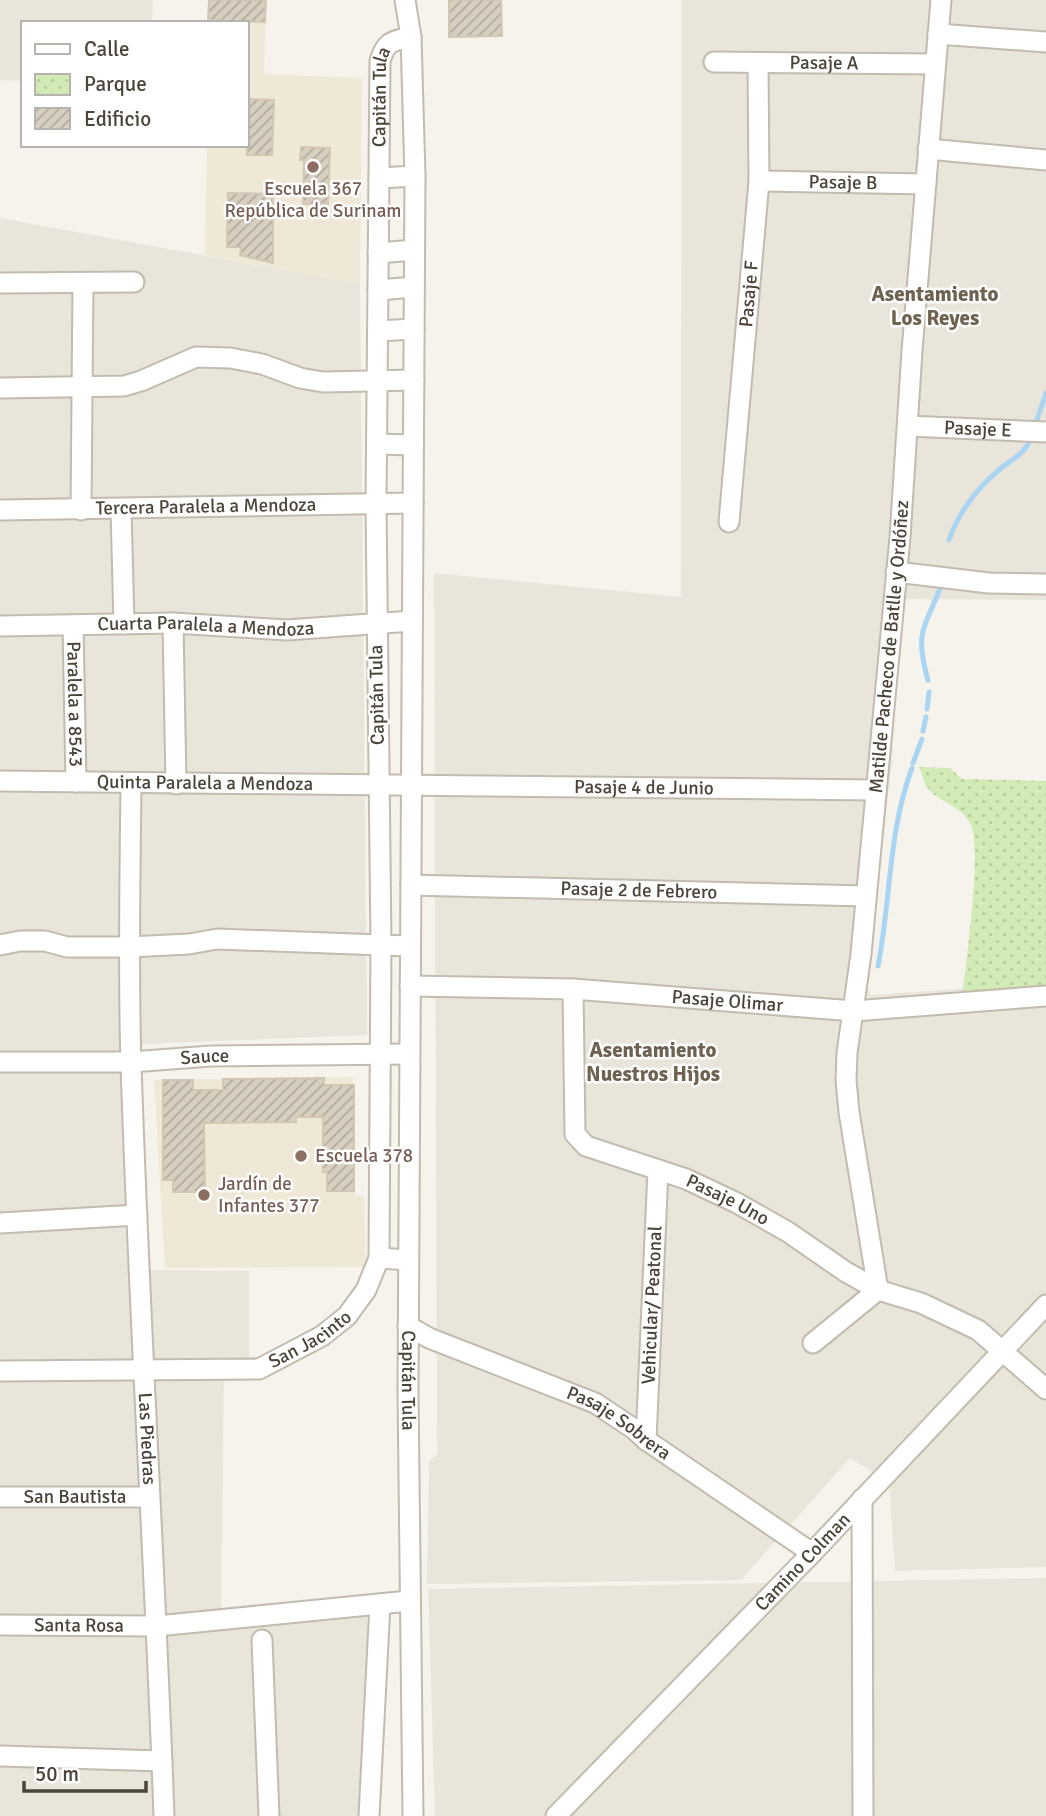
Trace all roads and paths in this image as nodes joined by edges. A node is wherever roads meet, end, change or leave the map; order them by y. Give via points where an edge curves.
1 (405, 0) edge
2 (941, 0) edge
3 (938, 34) junction
4 (411, 37) junction
5 (1046, 42) edge
6 (714, 62) dead end
7 (758, 64) junction
8 (935, 64) junction
9 (928, 149) junction
10 (1046, 160) edge
11 (415, 176) junction
12 (379, 178) junction
13 (759, 181) junction
14 (926, 184) junction
15 (414, 250) junction
16 (378, 253) junction
17 (134, 282) dead end
18 (0, 283) edge
19 (83, 283) junction
20 (414, 288) junction
21 (378, 290) junction
22 (414, 329) junction
23 (378, 331) junction
24 (414, 380) junction
25 (377, 381) junction
26 (0, 387) edge
27 (82, 388) junction
28 (908, 426) junction
29 (1046, 432) edge
30 (377, 444) junction
31 (413, 445) junction
32 (376, 503) junction
33 (413, 503) junction
34 (121, 509) junction
35 (0, 510) edge
36 (81, 510) junction
37 (729, 522) dead end
38 (895, 572) junction
39 (1046, 583) edge
40 (412, 621) junction
41 (173, 623) junction
42 (124, 624) junction
43 (376, 624) junction
44 (73, 625) junction
45 (0, 626) edge
46 (0, 781) edge
47 (76, 782) junction
48 (131, 783) junction
49 (378, 783) junction
50 (411, 783) junction
51 (176, 784) junction
52 (876, 790) junction
53 (411, 885) junction
54 (866, 896) junction
55 (0, 944) edge
56 (381, 945) junction
57 (410, 946) junction
58 (129, 947) junction
59 (410, 986) junction
60 (573, 989) junction
61 (1046, 996) edge
62 (853, 1011) junction
63 (410, 1054) junction
64 (380, 1055) junction
65 (0, 1062) edge
66 (131, 1062) junction
67 (658, 1170) junction
68 (137, 1215) junction
69 (0, 1223) edge
70 (379, 1258) junction
71 (408, 1260) junction
72 (878, 1290) junction
73 (1046, 1305) edge
74 (408, 1326) junction
75 (813, 1342) dead end
76 (1002, 1350) junction
77 (0, 1371) edge
78 (142, 1372) junction
79 (1046, 1389) edge
80 (646, 1440) junction
81 (0, 1497) edge
82 (149, 1497) junction
83 (862, 1499) junction
84 (812, 1553) junction
85 (408, 1601) junction
86 (380, 1604) junction
87 (0, 1625) edge
88 (157, 1626) junction
89 (262, 1640) dead end
90 (0, 1756) edge
91 (162, 1761) junction
92 (164, 1816) edge
93 (269, 1816) edge
94 (369, 1816) edge
95 (413, 1816) edge
96 (556, 1816) edge
97 (863, 1816) edge

1 - 4 street, Capitán Tula
2 - 3 street, Matilde Pacheco de Batlle y Ordóñez
3 - 5 street
3 - 8 street, Matilde Pacheco de Batlle y Ordóñez
4 - 11 street, Capitán Tula
4 - 12 street, Capitán Tula via 392,41 380,61
6 - 7 street, Pasaje A
7 - 8 street, Pasaje A
7 - 13 street, Pasaje F
8 - 9 street, Matilde Pacheco de Batlle y Ordóñez
9 - 10 street
9 - 14 street, Matilde Pacheco de Batlle y Ordóñez
11 - 12 street, Capitán Tula
11 - 15 street, Capitán Tula
12 - 16 street, Capitán Tula
13 - 14 street, Pasaje B
13 - 37 street, Pasaje F
14 - 28 street, Matilde Pacheco de Batlle y Ordóñez
15 - 16 street
15 - 20 street, Capitán Tula
16 - 21 street, Capitán Tula
17 - 19 street
18 - 19 street
19 - 27 street
20 - 21 street
20 - 22 street, Capitán Tula
21 - 23 street, Capitán Tula
22 - 23 street
22 - 24 street, Capitán Tula
23 - 25 street, Capitán Tula
24 - 25 street
24 - 31 street, Capitán Tula
25 - 27 street via 323,382 262,364 196,357 124,386
25 - 30 street, Capitán Tula
26 - 27 street
27 - 36 street
28 - 29 street, Pasaje E
28 - 38 street, Matilde Pacheco de Batlle y Ordóñez
30 - 31 street
30 - 32 street, Capitán Tula
31 - 33 street, Capitán Tula
32 - 33 street, Tercera Paralela a Mendoza
32 - 34 street, Tercera Paralela a Mendoza
32 - 43 street, Capitán Tula
33 - 40 street, Capitán Tula
34 - 36 street, Tercera Paralela a Mendoza
34 - 42 street
35 - 36 street, Tercera Paralela a Mendoza
38 - 39 street via 989,583
38 - 52 street, Matilde Pacheco de Batlle y Ordóñez
40 - 43 street, Cuarta Paralela a Mendoza
40 - 50 street, Capitán Tula
41 - 42 street, Cuarta Paralela a Mendoza
41 - 43 street, Cuarta Paralela a Mendoza via 287,630
41 - 51 street
42 - 44 street, Cuarta Paralela a Mendoza
43 - 49 street, Capitán Tula
44 - 45 street, Cuarta Paralela a Mendoza
44 - 47 street, Paralela a 8543
46 - 47 street, Quinta Paralela a Mendoza
47 - 48 street, Quinta Paralela a Mendoza
48 - 51 street, Quinta Paralela a Mendoza
48 - 58 street
49 - 50 street, Quinta Paralela a Mendoza
49 - 51 street, Quinta Paralela a Mendoza
49 - 56 street, Capitán Tula
50 - 52 street, Pasaje 4 de Junio
50 - 53 street, Capitán Tula
52 - 54 street, Matilde Pacheco de Batlle y Ordóñez
53 - 54 street, Pasaje 2 de Febrero
53 - 57 street, Capitán Tula
54 - 62 street, Matilde Pacheco de Batlle y Ordóñez
55 - 58 street via 33,941 67,947
56 - 57 street
56 - 58 street via 217,939
56 - 64 street, Capitán Tula
57 - 59 street, Capitán Tula
58 - 66 street
59 - 60 street, Pasaje Olimar
59 - 63 street, Capitán Tula
60 - 62 street, Pasaje Olimar
60 - 67 street, Pasaje Uno via 575,1134 586,1146
61 - 62 street, Pasaje Olimar
62 - 72 street, Matilde Pacheco de Batlle y Ordóñez via 846,1080
63 - 64 street, Sauce
63 - 71 street, Capitán Tula
64 - 66 street, Sauce via 211,1056
64 - 70 street, Capitán Tula
65 - 66 street, Sauce
66 - 68 street, Las Piedras
67 - 72 street, Pasaje Uno via 737,1203
67 - 80 street, Vehicular/ Peatonal
68 - 69 street
68 - 78 street, Las Piedras
70 - 71 street
70 - 78 street, San Jacinto via 366,1290 347,1316 322,1336 259,1369
71 - 74 street, Capitán Tula
72 - 75 street
72 - 76 street, Pasaje Uno via 944,1313 978,1330
73 - 76 street, Camino Colman
74 - 80 street, Pasaje Sobrera via 595,1403
74 - 85 street, Capitán Tula
76 - 79 street, Pasaje Uno
76 - 83 street, Camino Colman
77 - 78 street, San Jacinto
78 - 82 street, Las Piedras
80 - 84 street, Pasaje Sobrera
81 - 82 street, San Bautista
82 - 88 street, Las Piedras
83 - 84 street, Camino Colman
83 - 97 street
84 - 96 street, Camino Colman
85 - 86 street, Santa Rosa
85 - 95 street, Capitán Tula
86 - 88 street, Santa Rosa
86 - 94 street
87 - 88 street, Santa Rosa
88 - 91 street, Las Piedras
89 - 93 street
90 - 91 street
91 - 92 street, Las Piedras

